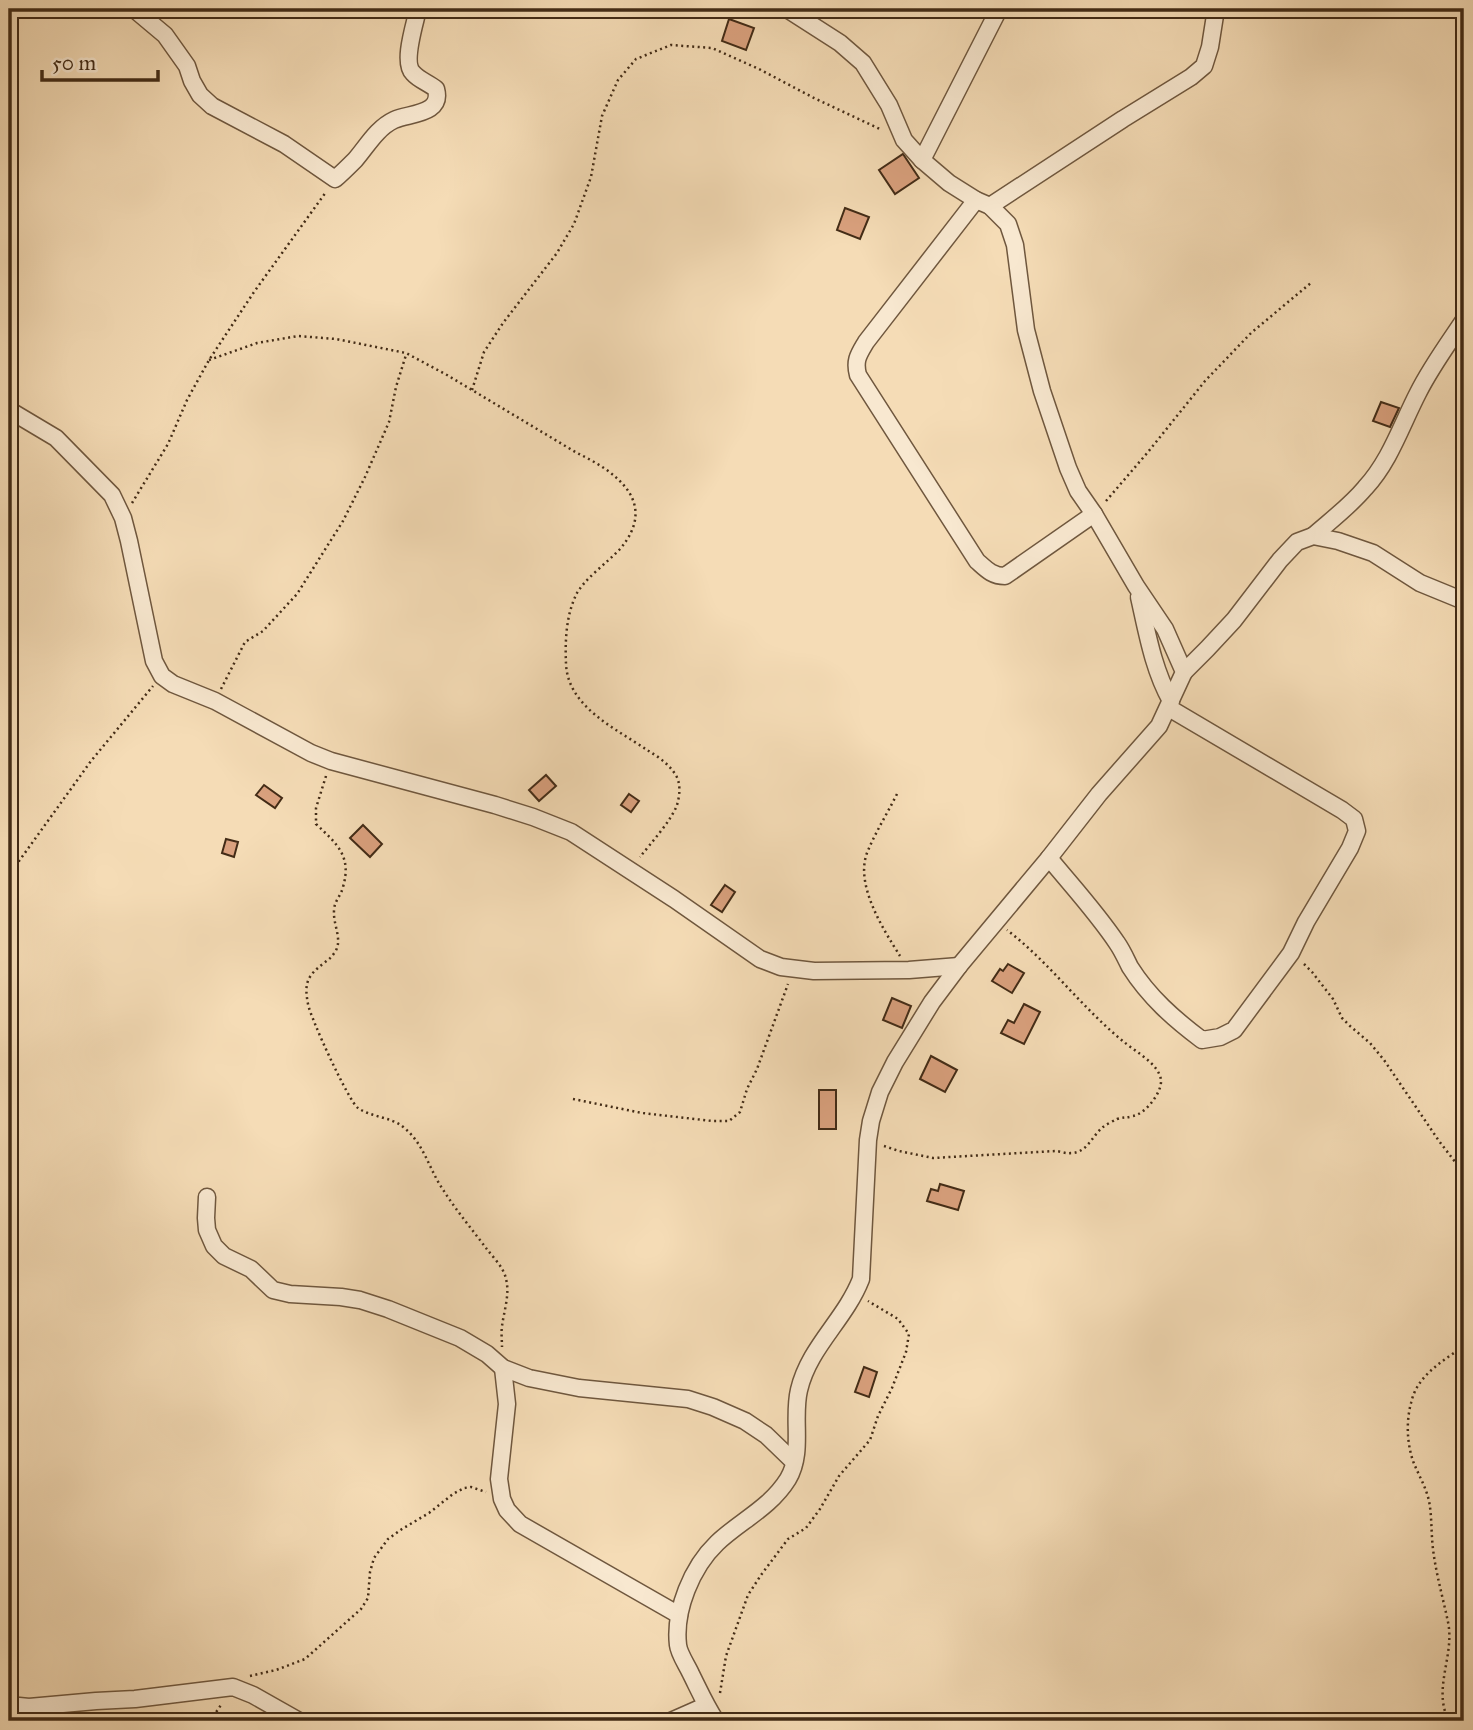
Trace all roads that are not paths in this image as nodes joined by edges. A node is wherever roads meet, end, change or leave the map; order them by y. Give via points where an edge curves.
1 (134, 9) edge
2 (418, 9) edge
3 (787, 9) edge
4 (999, 9) edge
5 (1216, 9) edge
6 (922, 160) junction
7 (983, 203) junction
8 (1464, 320) edge
9 (9, 410) edge
10 (1094, 514) junction
11 (1312, 536) junction
12 (1136, 586) junction
13 (1464, 601) edge
14 (1184, 671) junction
15 (1170, 705) junction
16 (1049, 858) junction
17 (958, 966) junction
18 (207, 1198) dead end
19 (503, 1368) junction
20 (794, 1462) junction
21 (678, 1615) junction
22 (9, 1705) edge
23 (705, 1706) junction
24 (299, 1721) edge
25 (671, 1721) edge
26 (716, 1721) edge

1 - 2 street via 165,35 200,95 212,106 284,144 335,179 382,128 425,112 438,97 436,89 409,67
3 - 6 street via 863,63 904,140
4 - 6 street
5 - 7 street via 1204,66 1191,77
6 - 7 street
7 - 10 street via 1008,224 1026,330 1042,391 1073,480
7 - 10 street via 866,342 855,366 858,376 977,561 990,573 1004,576
8 - 11 street via 1365,489
9 - 17 street via 56,438 112,495 130,541 154,662 173,684 331,761 533,817 571,832 760,959 781,967 814,971
10 - 12 street
11 - 13 street via 1373,553 1420,583
11 - 14 street via 1297,542 1280,559 1234,620
12 - 14 street via 1165,629
12 - 15 street via 1151,653
14 - 15 street
15 - 16 street via 1160,726
15 - 16 street via 1342,810 1353,819 1357,831 1291,953 1234,1030 1202,1040 1159,1005 1102,922
16 - 17 street
17 - 20 street via 880,1092 868,1140 861,1279 856,1294 804,1371 795,1406
18 - 19 street via 206,1218 214,1246 251,1269 273,1290 341,1297 388,1309 474,1345
19 - 20 street via 552,1384 688,1399 713,1407 766,1435
19 - 21 street via 507,1404 499,1479 507,1510 520,1524
20 - 21 street via 774,1498 706,1557
21 - 23 street via 678,1647
22 - 24 street via 135,1699 233,1687
23 - 25 street
23 - 26 street

